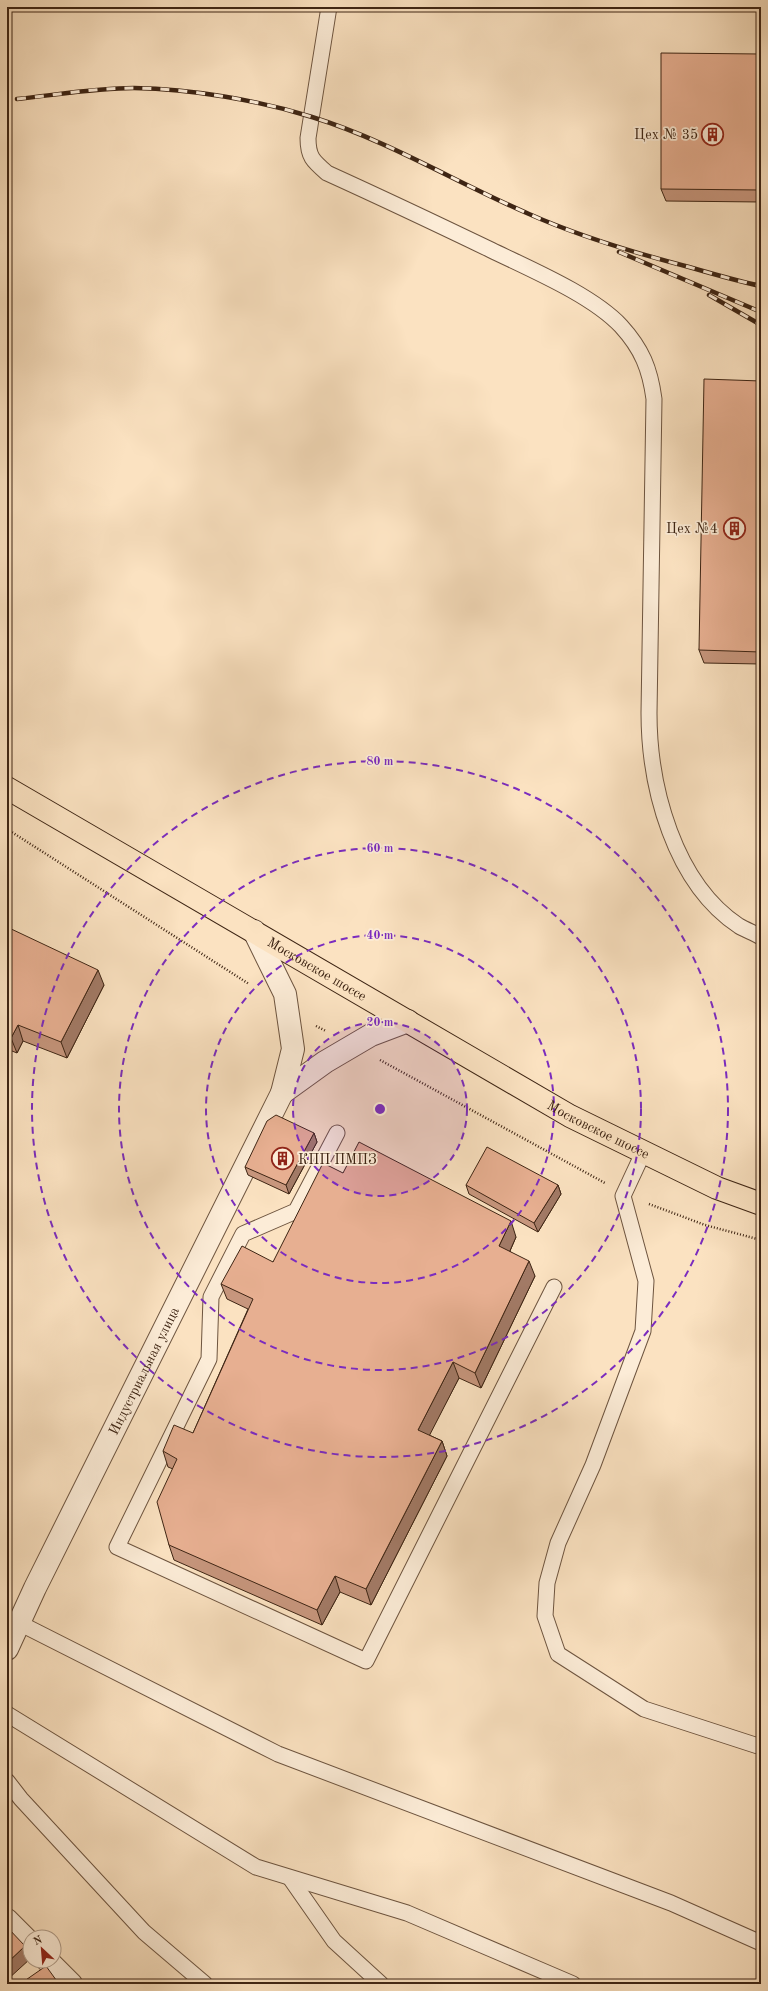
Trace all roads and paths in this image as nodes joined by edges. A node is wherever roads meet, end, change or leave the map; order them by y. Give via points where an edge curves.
1 (330, 7) edge
2 (7, 788) edge
3 (254, 931) junction
4 (761, 937) edge
5 (408, 1021) junction
6 (282, 1092) junction
7 (337, 1134) dead end
8 (643, 1153) junction
9 (761, 1204) edge
10 (554, 1287) dead end
11 (19, 1623) junction
12 (7, 1649) edge
13 (7, 1714) edge
14 (761, 1747) edge
15 (7, 1781) edge
16 (290, 1878) junction
17 (7, 1920) edge
18 (22, 1935) edge
19 (761, 1943) edge
20 (56, 1969) edge
21 (71, 1984) edge
22 (205, 1984) edge
23 (381, 1984) edge
24 (572, 1984) edge

1 - 4 lane via 308,138 309,155 316,164 327,173 557,282 620,325 644,359 651,378 654,399 649,713 652,766 665,817 690,871 722,912 740,926
2 - 3 main road, Московское шоссе
3 - 5 main road, Московское шоссе
3 - 6 street, Индустриальная улица via 285,994 293,1050
5 - 6 street via 365,1038
5 - 8 main road, Московское шоссе via 570,1116
6 - 11 street, Индустриальная улица
7 - 10 lane via 296,1211 243,1234 211,1296 209,1359 117,1547 366,1661
8 - 9 main road, Московское шоссе via 718,1188
8 - 14 lane via 623,1196 646,1281 644,1331 593,1465 558,1543 546,1584 545,1616 558,1654 644,1709
11 - 12 street, Индустриальная улица
11 - 19 lane via 278,1754 671,1903
13 - 16 lane via 256,1868
15 - 22 lane via 144,1932
16 - 23 lane via 334,1941
16 - 24 lane via 407,1913
17 - 18 street
20 - 21 street

